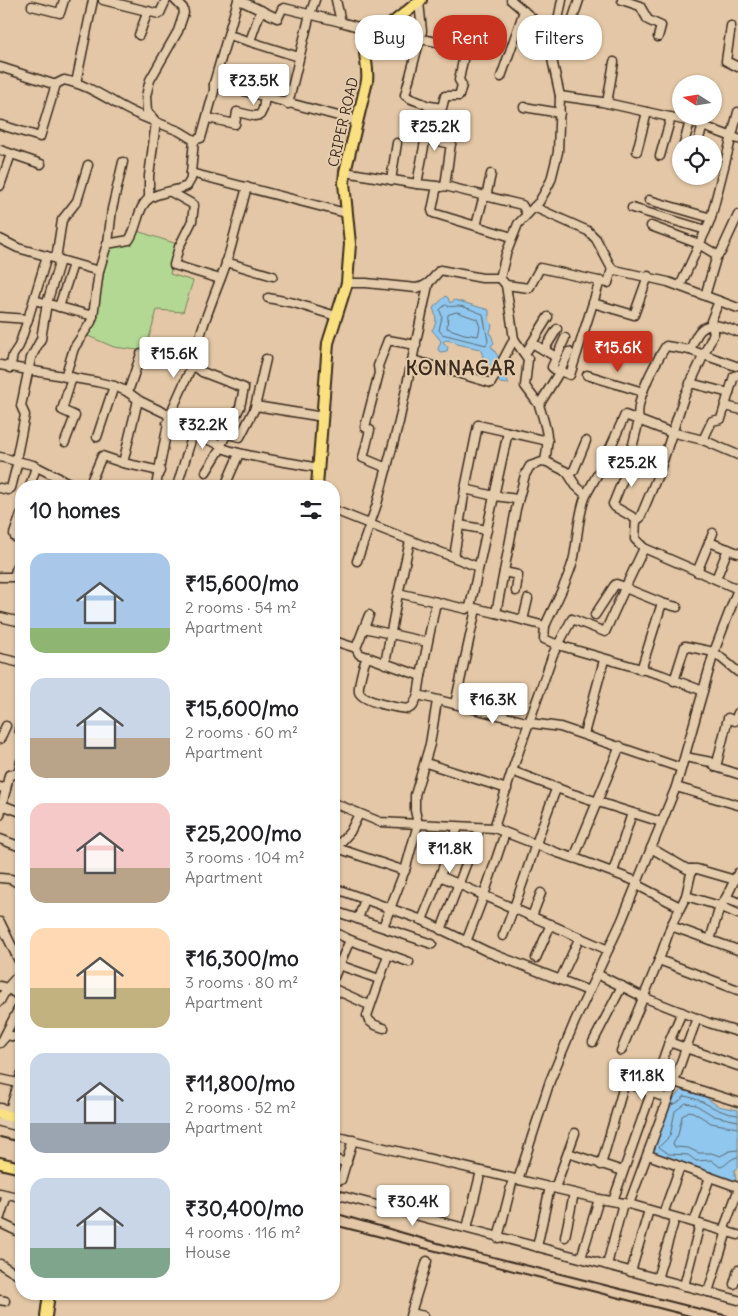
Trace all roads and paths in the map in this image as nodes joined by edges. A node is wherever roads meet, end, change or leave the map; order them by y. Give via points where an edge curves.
1 (64, 0) edge
2 (93, 0) edge
3 (103, 0) edge
4 (166, 0) edge
5 (176, 0) edge
6 (238, 0) edge
7 (315, 0) edge
8 (336, 0) edge
9 (562, 0) edge
10 (579, 0) edge
11 (622, 0) edge
12 (420, 1) edge
13 (516, 2) edge
14 (642, 3) edge
15 (32, 6) dead end
16 (261, 10) junction
17 (524, 10) junction
18 (148, 11) junction
19 (310, 14) junction
20 (403, 15) edge
21 (422, 15) edge
22 (529, 15) edge
23 (559, 15) edge
24 (575, 15) edge
25 (341, 22) junction
26 (355, 26) edge
27 (731, 26) dead end
28 (139, 35) dead end
29 (228, 35) junction
30 (658, 37) dead end
31 (423, 40) edge
32 (250, 41) junction
33 (299, 57) junction
34 (366, 60) edge
35 (414, 60) edge
36 (552, 60) edge
37 (614, 62) dead end
38 (738, 67) edge
39 (0, 68) edge
40 (501, 77) dead end
41 (76, 83) junction
42 (214, 83) junction
43 (56, 84) junction
44 (560, 96) junction
45 (265, 97) junction
46 (607, 103) junction
47 (288, 104) junction
48 (430, 106) junction
49 (524, 107) dead end
50 (647, 112) junction
51 (738, 112) edge
52 (560, 113) junction
53 (671, 117) joint
54 (208, 118) junction
55 (156, 122) junction
56 (357, 122) junction
57 (1, 125) edge
58 (700, 125) edge
59 (703, 126) junction
60 (700, 135) edge
61 (735, 137) edge
62 (425, 138) junction
63 (194, 140) junction
64 (397, 143) dead end
65 (0, 150) edge
66 (637, 151) dead end
67 (11, 154) junction
68 (660, 156) dead end
69 (124, 162) dead end
70 (41, 164) dead end
71 (88, 166) dead end
72 (345, 172) junction
73 (192, 173) junction
74 (491, 174) dead end
75 (391, 180) junction
76 (417, 184) junction
77 (0, 186) edge
78 (436, 186) junction
79 (446, 186) junction
80 (247, 187) junction
81 (171, 192) junction
82 (486, 197) junction
83 (150, 198) junction
84 (649, 200) dead end
85 (534, 207) junction
86 (632, 208) dead end
87 (346, 212) junction
88 (527, 214) junction
89 (738, 216) edge
90 (710, 218) junction
91 (476, 226) junction
92 (651, 226) dead end
93 (706, 230) junction
94 (512, 237) junction
95 (0, 239) edge
96 (108, 243) junction
97 (699, 244) junction
98 (47, 256) junction
99 (717, 256) junction
100 (58, 259) junction
101 (226, 262) junction
102 (73, 264) junction
103 (612, 269) junction
104 (99, 271) junction
105 (273, 276) dead end
106 (648, 276) junction
107 (500, 278) junction
108 (220, 279) junction
109 (600, 281) junction
110 (347, 283) junction
111 (428, 285) junction
112 (506, 286) junction
113 (680, 286) junction
114 (705, 296) junction
115 (268, 298) dead end
116 (34, 300) junction
117 (718, 301) junction
118 (47, 303) junction
119 (593, 303) junction
120 (737, 306) edge
121 (59, 307) junction
122 (93, 316) junction
123 (336, 316) junction
124 (0, 317) edge
125 (548, 317) dead end
126 (28, 319) junction
127 (712, 325) junction
128 (557, 329) dead end
129 (738, 332) edge
130 (564, 338) dead end
131 (514, 339) junction
132 (532, 343) junction
133 (416, 345) junction
134 (544, 350) junction
135 (690, 350) junction
136 (569, 352) dead end
137 (141, 354) dead end
138 (525, 354) junction
139 (703, 355) junction
140 (556, 357) junction
141 (266, 359) dead end
142 (413, 360) junction
143 (0, 365) edge
144 (736, 366) dead end
145 (196, 367) junction
146 (10, 368) junction
147 (29, 371) junction
148 (559, 372) junction
149 (586, 375) dead end
150 (738, 375) edge
151 (68, 377) junction
152 (690, 383) junction
153 (114, 386) junction
154 (128, 392) junction
155 (643, 392) junction
156 (730, 393) junction
157 (138, 400) junction
158 (539, 405) junction
159 (726, 406) junction
160 (254, 407) junction
161 (738, 410) edge
162 (323, 417) junction
163 (168, 420) junction
164 (639, 420) junction
165 (508, 432) junction
166 (673, 432) junction
167 (193, 434) junction
168 (228, 434) junction
169 (96, 437) dead end
170 (703, 440) junction
171 (548, 441) junction
172 (586, 441) dead end
173 (65, 442) dead end
174 (221, 447) junction
175 (239, 454) junction
176 (738, 455) edge
177 (0, 457) edge
178 (17, 461) junction
179 (544, 461) junction
180 (123, 463) junction
181 (36, 467) junction
182 (318, 468) junction
183 (387, 468) junction
184 (160, 471) junction
185 (206, 472) dead end
186 (569, 474) junction
187 (32, 480) edge
188 (59, 480) edge
189 (91, 480) edge
190 (158, 480) edge
191 (179, 480) edge
192 (228, 480) edge
193 (317, 480) edge
194 (0, 488) edge
195 (465, 489) junction
196 (586, 495) junction
197 (494, 496) junction
198 (518, 499) junction
199 (340, 513) edge
200 (637, 520) junction
201 (369, 525) junction
202 (460, 525) junction
203 (487, 530) junction
204 (713, 533) dead end
205 (410, 541) junction
206 (709, 542) junction
207 (644, 548) junction
208 (728, 549) junction
209 (738, 553) edge
210 (454, 557) junction
211 (357, 561) dead end
212 (478, 567) junction
213 (504, 572) junction
214 (697, 572) junction
215 (0, 577) edge
216 (15, 577) edge
217 (716, 579) junction
218 (625, 588) junction
219 (738, 589) edge
220 (516, 591) dead end
221 (398, 593) junction
222 (528, 599) dead end
223 (437, 602) junction
224 (662, 603) junction
225 (677, 607) dead end
226 (473, 608) junction
227 (496, 613) junction
228 (369, 615) dead end
229 (595, 615) dead end
230 (0, 617) edge
231 (523, 620) junction
232 (15, 621) edge
233 (545, 626) junction
234 (364, 628) junction
235 (391, 635) junction
236 (428, 642) junction
237 (340, 643) edge
238 (558, 645) junction
239 (356, 648) junction
240 (714, 652) junction
241 (368, 657) junction
242 (0, 658) edge
243 (604, 660) junction
244 (15, 662) edge
245 (385, 664) junction
246 (641, 670) junction
247 (738, 672) edge
248 (421, 676) junction
249 (674, 681) junction
250 (703, 691) junction
251 (418, 695) junction
252 (437, 700) junction
253 (455, 704) junction
254 (738, 713) edge
255 (530, 723) junction
256 (6, 726) dead end
257 (584, 734) junction
258 (0, 739) edge
259 (620, 746) junction
260 (685, 757) junction
261 (426, 763) junction
262 (716, 766) junction
263 (681, 768) junction
264 (512, 771) junction
265 (15, 774) edge
266 (738, 774) edge
267 (557, 787) junction
268 (676, 787) junction
269 (3, 788) edge
270 (507, 788) junction
271 (596, 802) junction
272 (2, 805) junction
273 (738, 805) edge
274 (340, 806) edge
275 (15, 810) edge
276 (632, 813) junction
277 (359, 814) junction
278 (0, 815) edge
279 (661, 822) junction
280 (418, 824) junction
281 (458, 827) junction
282 (480, 828) junction
283 (494, 828) junction
284 (505, 833) junction
285 (340, 838) edge
286 (0, 839) edge
287 (343, 839) junction
288 (340, 842) edge
289 (536, 844) junction
290 (15, 845) edge
291 (651, 848) junction
292 (340, 851) edge
293 (574, 858) junction
294 (692, 869) junction
295 (405, 871) junction
296 (613, 872) junction
297 (440, 876) junction
298 (736, 877) edge
299 (0, 878) edge
300 (15, 882) edge
301 (638, 883) junction
302 (458, 884) junction
303 (340, 890) edge
304 (541, 894) dead end
305 (484, 895) junction
306 (686, 896) junction
307 (365, 898) junction
308 (726, 898) junction
309 (738, 902) edge
310 (720, 906) junction
311 (680, 907) junction
312 (515, 908) junction
313 (391, 909) junction
314 (340, 913) edge
315 (738, 914) edge
316 (532, 916) junction
317 (358, 919) junction
318 (422, 920) junction
319 (0, 922) edge
320 (551, 924) junction
321 (671, 926) junction
322 (383, 927) junction
323 (441, 930) junction
324 (340, 935) edge
325 (503, 936) dead end
326 (580, 937) junction
327 (350, 940) junction
328 (710, 940) junction
329 (466, 942) junction
330 (432, 944) dead end
331 (608, 950) junction
332 (738, 950) edge
333 (15, 953) edge
334 (388, 955) junction
335 (536, 958) dead end
336 (659, 960) junction
337 (409, 962) dead end
338 (340, 963) edge
339 (340, 965) edge
340 (597, 974) junction
341 (15, 977) edge
342 (379, 979) junction
343 (560, 980) junction
344 (622, 986) junction
345 (3, 987) edge
346 (738, 990) edge
347 (589, 991) junction
348 (340, 992) edge
349 (15, 994) edge
350 (643, 997) junction
351 (0, 1001) edge
352 (370, 1005) junction
353 (682, 1012) junction
354 (15, 1015) edge
355 (697, 1018) junction
356 (384, 1028) dead end
357 (738, 1032) edge
358 (15, 1036) edge
359 (2, 1040) edge
360 (593, 1042) dead end
361 (670, 1042) junction
362 (686, 1048) junction
363 (621, 1051) dead end
364 (738, 1066) edge
365 (659, 1070) junction
366 (675, 1079) junction
367 (0, 1080) edge
368 (15, 1082) edge
369 (15, 1090) edge
370 (651, 1092) junction
371 (737, 1098) edge
372 (668, 1099) junction
373 (0, 1108) edge
374 (5, 1112) edge
375 (0, 1122) edge
376 (15, 1126) edge
377 (575, 1133) dead end
378 (340, 1137) edge
379 (353, 1140) junction
380 (568, 1153) junction
381 (648, 1155) junction
382 (340, 1161) edge
383 (0, 1163) edge
384 (347, 1163) junction
385 (601, 1165) junction
386 (15, 1167) edge
387 (680, 1167) junction
388 (481, 1171) junction
389 (623, 1171) junction
390 (710, 1176) junction
391 (341, 1180) dead end
392 (516, 1180) junction
393 (553, 1188) junction
394 (738, 1189) edge
395 (574, 1193) junction
396 (4, 1194) edge
397 (340, 1196) edge
398 (599, 1199) junction
399 (613, 1201) junction
400 (626, 1203) junction
401 (735, 1205) edge
402 (649, 1210) junction
403 (663, 1214) junction
404 (0, 1217) edge
405 (675, 1218) junction
406 (0, 1222) edge
407 (697, 1223) junction
408 (467, 1228) junction
409 (15, 1230) edge
410 (725, 1231) junction
411 (738, 1235) edge
412 (498, 1238) junction
413 (564, 1238) dead end
414 (537, 1247) junction
415 (581, 1258) junction
416 (427, 1261) dead end
417 (0, 1264) edge
418 (606, 1265) junction
419 (738, 1270) edge
420 (631, 1272) junction
421 (15, 1273) edge
422 (657, 1279) junction
423 (734, 1284) dead end
424 (684, 1286) junction
425 (708, 1292) junction
426 (48, 1300) edge
427 (738, 1300) edge
428 (411, 1315) edge
429 (46, 1316) edge
430 (424, 1316) edge

1 - 15 street via 60,13
2 - 41 street
3 - 18 street
4 - 18 street via 160,14
5 - 55 street via 184,13 178,31 150,80 146,96 147,111
6 - 16 street
6 - 29 street
7 - 19 street
8 - 25 street
9 - 23 street
10 - 24 street
11 - 14 street
12 - 20 main road, CRIPER ROAD
12 - 21 street
13 - 17 street
14 - 30 street via 644,16 662,26
16 - 19 street via 277,18 284,8
16 - 32 street
17 - 22 street
17 - 40 street
18 - 28 street
19 - 25 street
19 - 33 street
25 - 26 street
27 - 38 street via 726,60
29 - 32 street
29 - 42 street
31 - 48 street via 465,50 459,96 445,96 442,108
32 - 33 street
33 - 47 street
34 - 56 main road, CRIPER ROAD via 368,71
35 - 48 street via 405,95
36 - 44 street
37 - 46 street
39 - 43 street
41 - 43 street via 64,80
41 - 55 street
42 - 45 street
42 - 54 street
43 - 57 street via 39,138
44 - 46 street
44 - 52 street
45 - 47 street
45 - 54 street via 260,115 237,112 235,124
46 - 50 street
47 - 56 street
48 - 62 street
49 - 52 street
50 - 53 street
50 - 66 street
51 - 61 street
52 - 85 street via 558,152 550,180
53 - 68 street
54 - 63 street via 201,138
55 - 63 street
55 - 83 street via 149,176
56 - 72 main road, CRIPER ROAD
58 - 59 street
59 - 60 street
59 - 61 street
61 - 90 street
62 - 76 street
62 - 79 street via 452,140
63 - 73 street
64 - 75 street
65 - 67 street
67 - 70 street
67 - 77 street
69 - 96 street via 112,209
71 - 100 street via 77,201 62,220
72 - 75 street
72 - 87 main road, CRIPER ROAD
73 - 80 street
73 - 81 street via 188,186
74 - 82 street
75 - 76 street
76 - 78 street
78 - 79 street
78 - 91 street via 432,212
79 - 82 street
80 - 87 street
80 - 101 street
81 - 83 street
81 - 108 street via 194,205 192,221 179,246 174,265
82 - 88 street via 522,205
82 - 91 street
83 - 96 street via 142,208 129,240
84 - 90 street
85 - 88 street
85 - 103 street via 588,231
86 - 93 street
87 - 110 main road, CRIPER ROAD via 350,244
88 - 94 street
89 - 99 street
90 - 93 street
91 - 94 street
92 - 97 street
93 - 97 street
94 - 107 street
95 - 98 street
96 - 104 street
97 - 99 street
97 - 113 street
98 - 100 street
98 - 116 street
99 - 114 street
100 - 102 street
100 - 118 street
101 - 105 street
101 - 108 street
102 - 104 street
102 - 121 street
103 - 106 street
103 - 109 street via 609,283
104 - 122 street
106 - 113 street
106 - 119 street via 634,315
107 - 111 street via 440,270
107 - 112 street
108 - 145 street via 202,330 195,357
109 - 112 street via 540,268 529,288
109 - 119 street
110 - 111 street via 416,288
110 - 123 main road, CRIPER ROAD
111 - 133 street
112 - 131 street
113 - 114 street
114 - 117 street
115 - 123 street
116 - 118 street
116 - 126 street
117 - 120 street
117 - 127 street
118 - 121 street
118 - 147 street
119 - 148 street via 570,375
121 - 122 street
122 - 151 street via 74,348
123 - 162 main road, CRIPER ROAD via 328,343
124 - 126 street
125 - 132 street
126 - 146 street
127 - 129 street
127 - 135 street via 700,331
127 - 139 street via 714,333
128 - 134 street
130 - 140 street
131 - 138 street
131 - 142 street via 491,383
132 - 134 street
132 - 138 street
133 - 142 street
133 - 183 street via 388,340 378,366 363,458
134 - 140 street
135 - 139 street
135 - 155 street via 666,346
136 - 148 street
137 - 154 street
138 - 158 street via 529,360 525,386
139 - 144 street
139 - 152 street
140 - 148 street via 552,368
141 - 160 street
142 - 183 street
143 - 146 street
145 - 163 street via 191,368
145 - 168 street via 244,388
146 - 147 street
147 - 151 street
147 - 178 street via 21,406 25,415
148 - 158 street
149 - 155 street
150 - 156 street via 734,376
151 - 153 street
151 - 173 street via 62,410 74,416
152 - 156 street
152 - 166 street
153 - 154 street
153 - 169 street
154 - 157 street
155 - 164 street
156 - 159 street
157 - 163 street via 165,413
157 - 180 street
158 - 171 street
159 - 161 street
159 - 170 street via 721,420 712,421
160 - 162 street
160 - 168 street via 241,435
162 - 182 main road, CRIPER ROAD
163 - 167 street
163 - 184 street
164 - 166 street
164 - 196 street via 623,416
164 - 200 street via 626,472 613,504
165 - 171 street
165 - 195 street via 478,425
165 - 197 street
166 - 170 street
166 - 200 street via 646,506
167 - 174 street
167 - 191 street
168 - 174 street
170 - 176 street
171 - 179 street
172 - 186 street via 574,470
174 - 175 street
174 - 185 street
175 - 182 street
175 - 192 street
177 - 178 street
178 - 181 street
178 - 194 street via 11,488
179 - 186 street
179 - 198 street via 527,469
180 - 184 street
180 - 189 street via 101,456
181 - 187 street
181 - 188 street
182 - 193 main road, CRIPER ROAD
183 - 201 street
184 - 190 street
186 - 196 street
195 - 197 street
195 - 202 street
196 - 233 street via 570,570
197 - 198 street
197 - 203 street
198 - 213 street
199 - 201 street
200 - 207 street via 635,539
201 - 205 street
201 - 211 street
202 - 203 street
202 - 210 street
203 - 212 street
204 - 206 street
205 - 210 street
205 - 221 street
206 - 208 street
206 - 214 street
207 - 214 street
207 - 218 street
208 - 209 street
208 - 217 street
210 - 212 street
212 - 226 street
213 - 220 street via 518,575
213 - 227 street
214 - 217 street
215 - 216 street
217 - 219 street
218 - 224 street
218 - 229 street via 616,584
218 - 238 street via 606,632 572,619
219 - 240 street
221 - 223 street
221 - 235 street
222 - 231 street
223 - 226 street
223 - 236 street
224 - 225 street
224 - 246 street
226 - 227 street
226 - 253 street
227 - 231 street
228 - 234 street
230 - 232 street
231 - 233 street
233 - 238 street via 544,639
234 - 235 street
234 - 239 street
235 - 236 street
235 - 245 street
236 - 248 street
237 - 239 street
238 - 243 street
238 - 255 street
239 - 241 street via 358,653
240 - 247 street
240 - 249 street via 684,646
240 - 250 street
241 - 245 street
241 - 251 street via 359,688 362,697 408,709
242 - 244 street
243 - 246 street
243 - 257 street
245 - 248 street
246 - 249 street
248 - 251 street
249 - 250 street
250 - 260 street
251 - 252 street
252 - 253 street
252 - 261 street
253 - 255 street
254 - 262 street via 735,721 728,718
255 - 257 street
255 - 264 street
256 - 258 street
257 - 259 street
259 - 263 street
259 - 271 street
260 - 262 street
260 - 263 street
261 - 270 street
261 - 280 street via 415,796
262 - 266 street
263 - 268 street
264 - 267 street
264 - 270 street
265 - 269 street via 9,775
267 - 271 street
267 - 289 street
268 - 273 street
268 - 279 street
269 - 272 street
270 - 283 street
271 - 276 street
271 - 293 street
272 - 275 street
272 - 278 street
274 - 277 street
276 - 279 street
276 - 296 street
277 - 280 street via 380,822
277 - 287 street
279 - 291 street
280 - 281 street
280 - 295 street
281 - 282 street
281 - 297 street
282 - 283 street
282 - 302 street
283 - 284 street
284 - 289 street
284 - 305 street
285 - 287 street
286 - 290 street
287 - 288 street
289 - 293 street
289 - 312 street
291 - 294 street via 682,867
291 - 301 street
292 - 295 street
293 - 296 street
294 - 298 street
294 - 306 street
295 - 313 street
296 - 301 street
297 - 302 street
297 - 318 street
298 - 308 street
299 - 300 street
301 - 311 street
301 - 331 street
302 - 305 street
302 - 323 street
303 - 307 street
304 - 316 street
305 - 312 street
305 - 329 street
306 - 310 street
306 - 311 street
307 - 313 street
307 - 317 street
308 - 309 street
308 - 310 street
310 - 315 street
310 - 328 street
311 - 321 street
312 - 316 street
312 - 325 street
313 - 318 street
313 - 322 street
314 - 317 street
316 - 320 street
317 - 322 street
318 - 323 street
319 - 333 street
320 - 326 street
320 - 335 street
321 - 328 street
321 - 336 street
322 - 330 street
323 - 329 street
324 - 327 street
326 - 331 street
326 - 343 street
327 - 334 street
327 - 338 street
328 - 332 street
329 - 343 street
331 - 340 street
334 - 337 street
334 - 342 street
336 - 346 street
336 - 350 street
339 - 342 street
340 - 344 street
340 - 347 street
341 - 345 street
342 - 352 street
343 - 347 street
344 - 350 street
344 - 360 street
345 - 349 street
345 - 351 street
347 - 392 street via 550,1081
348 - 352 street
350 - 353 street
350 - 363 street
352 - 356 street via 368,1021
353 - 355 street
353 - 361 street
354 - 359 street
355 - 357 street
355 - 362 street
358 - 359 street via 10,1035
361 - 362 street
361 - 365 street
362 - 364 street
362 - 366 street
365 - 366 street
365 - 370 street
366 - 371 street
366 - 372 street
367 - 368 street
369 - 374 street
370 - 372 street
370 - 385 street via 625,1082
370 - 389 street
372 - 381 street
373 - 374 street
375 - 376 street
377 - 380 street
378 - 379 street
379 - 384 street
379 - 388 street
380 - 385 street
380 - 393 street
381 - 387 street
381 - 400 street
382 - 384 street
383 - 386 main road
384 - 391 street
385 - 389 street
387 - 390 street
387 - 403 street
388 - 392 street
388 - 408 street
389 - 399 street
390 - 394 street
390 - 407 street
392 - 393 street
392 - 412 street
393 - 395 street
393 - 414 street
394 - 401 street
395 - 398 street
395 - 413 street
396 - 404 street
397 - 408 street
398 - 399 street
398 - 415 street
399 - 400 street
400 - 402 street
400 - 418 street
401 - 410 street
402 - 403 street
402 - 420 street
403 - 405 street
405 - 407 street
405 - 422 street
406 - 409 street
407 - 410 street
407 - 424 street
408 - 412 street
410 - 411 street
410 - 425 street
412 - 414 street
414 - 415 street
415 - 418 street
416 - 428 street
417 - 421 street
418 - 420 street
419 - 423 street
420 - 422 street
422 - 424 street
424 - 425 street
425 - 427 street
426 - 429 main road
428 - 430 street

